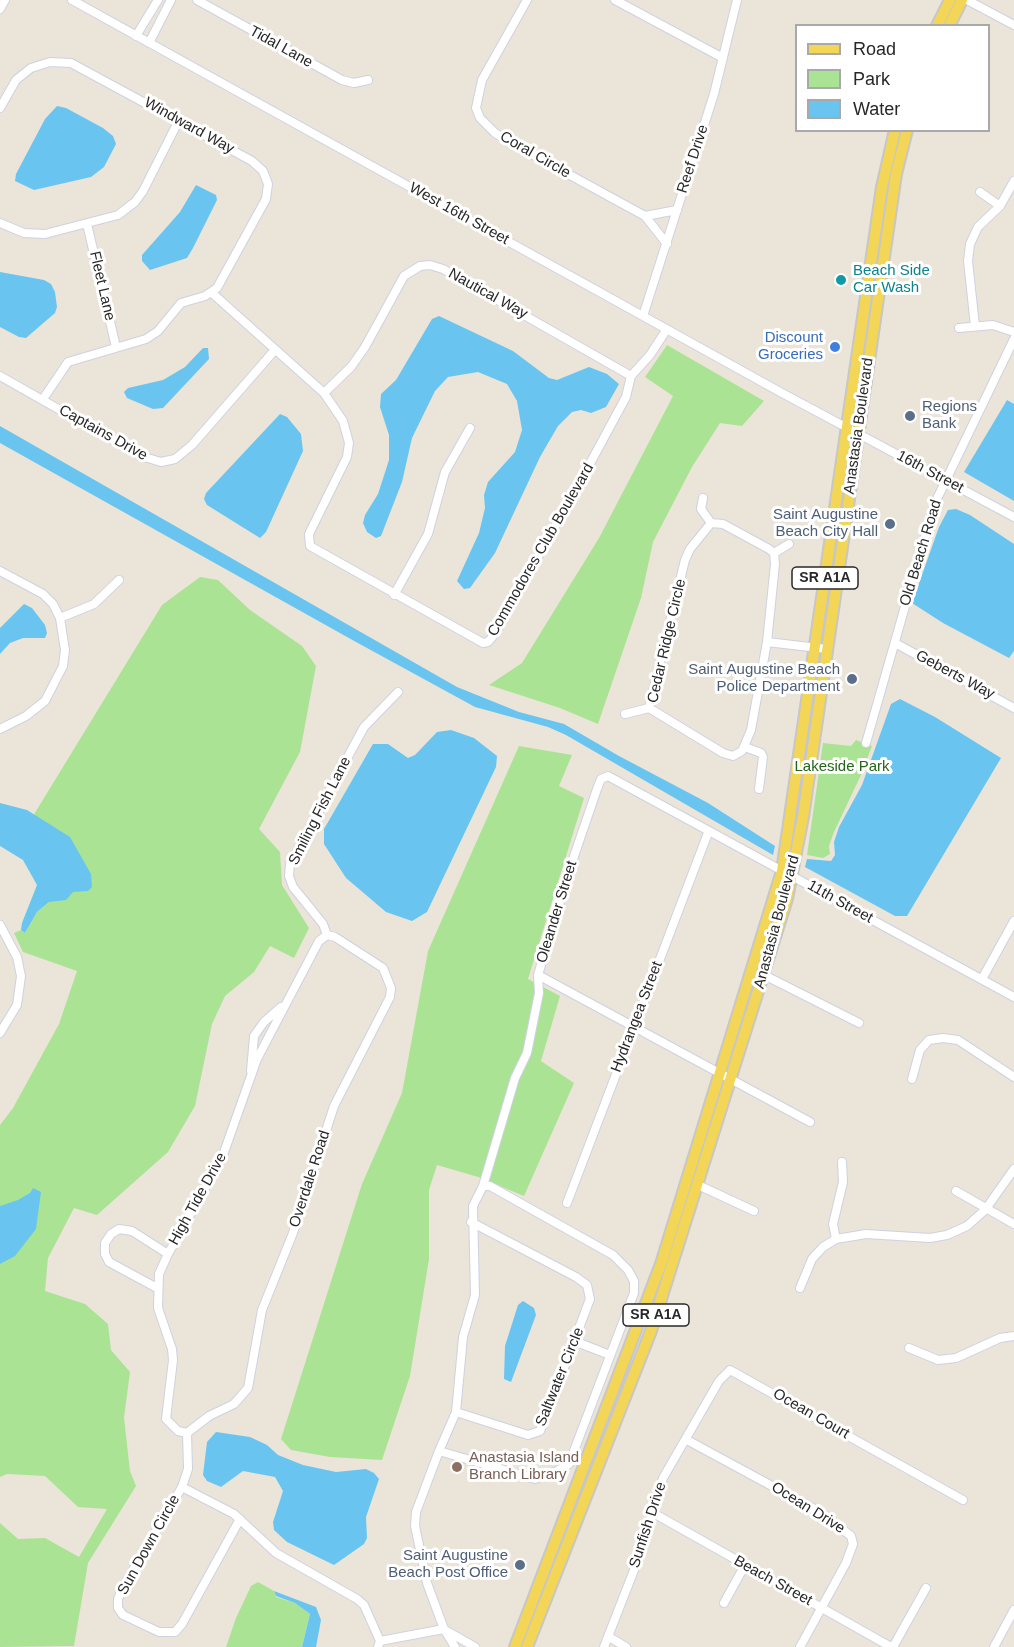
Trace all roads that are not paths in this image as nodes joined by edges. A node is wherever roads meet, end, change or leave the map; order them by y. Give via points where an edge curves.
1 (5, 0) edge
2 (72, 0) edge
3 (197, 0) edge
4 (527, 0) edge
5 (615, 0) edge
6 (737, 0) edge
7 (950, 0) edge
8 (962, 0) edge
9 (967, 0) edge
10 (165, 1) edge
11 (0, 9) edge
12 (938, 24) edge
13 (950, 24) edge
14 (1014, 25) edge
15 (136, 36) junction
16 (148, 43) junction
17 (723, 58) junction
18 (368, 80) dead end
19 (0, 108) edge
20 (179, 120) junction
21 (896, 132) edge
22 (906, 132) edge
23 (1014, 181) edge
24 (980, 192) dead end
25 (1000, 206) junction
26 (677, 210) junction
27 (645, 216) junction
28 (0, 223) edge
29 (87, 224) junction
30 (667, 244) junction
31 (212, 293) junction
32 (643, 316) junction
33 (975, 326) junction
34 (667, 328) junction
35 (959, 328) dead end
36 (1014, 333) edge
37 (1014, 339) edge
38 (116, 347) junction
39 (274, 351) junction
40 (1011, 351) edge
41 (0, 376) edge
42 (631, 376) junction
43 (324, 393) junction
44 (43, 399) junction
45 (847, 427) junction
46 (470, 428) dead end
47 (858, 433) junction
48 (945, 480) junction
49 (703, 498) dead end
50 (1014, 517) edge
51 (711, 523) junction
52 (789, 544) dead end
53 (774, 553) junction
54 (0, 571) edge
55 (119, 580) dead end
56 (394, 594) junction
57 (60, 618) junction
58 (767, 642) junction
59 (895, 643) junction
60 (821, 648) junction
61 (398, 692) dead end
62 (649, 708) junction
63 (1014, 708) edge
64 (625, 714) dead end
65 (0, 729) edge
66 (866, 743) dead end
67 (745, 747) junction
68 (603, 778) joint
69 (759, 789) dead end
70 (708, 832) junction
71 (787, 873) junction
72 (1014, 921) edge
73 (0, 925) edge
74 (327, 935) junction
75 (538, 975) junction
76 (764, 975) junction
77 (981, 979) junction
78 (1014, 997) edge
79 (285, 1005) junction
80 (859, 1023) dead end
81 (634, 1027) junction
82 (0, 1033) edge
83 (721, 1074) junction
84 (251, 1076) junction
85 (1014, 1077) edge
86 (912, 1078) dead end
87 (731, 1080) junction
88 (810, 1122) dead end
89 (842, 1162) dead end
90 (1014, 1169) edge
91 (698, 1185) junction
92 (483, 1186) junction
93 (956, 1191) dead end
94 (567, 1203) dead end
95 (986, 1207) junction
96 (754, 1211) dead end
97 (471, 1222) junction
98 (1014, 1224) edge
99 (485, 1231) junction
100 (473, 1239) junction
101 (836, 1239) junction
102 (168, 1254) junction
103 (157, 1288) junction
104 (800, 1288) dead end
105 (1014, 1336) edge
106 (574, 1341) junction
107 (909, 1347) dead end
108 (610, 1355) junction
109 (456, 1412) junction
110 (188, 1433) junction
111 (687, 1440) junction
112 (439, 1451) junction
113 (182, 1487) junction
114 (963, 1500) dead end
115 (655, 1514) junction
116 (240, 1519) junction
117 (745, 1565) junction
118 (926, 1588) dead end
119 (724, 1603) dead end
120 (822, 1608) junction
121 (1014, 1611) edge
122 (444, 1629) junction
123 (609, 1637) junction
124 (379, 1644) edge
125 (455, 1647) edge
126 (475, 1647) edge
127 (515, 1647) edge
128 (527, 1647) edge
129 (604, 1647) edge
130 (626, 1647) edge
131 (800, 1647) edge
132 (892, 1647) edge
133 (993, 1647) edge

1 - 11 street
2 - 15 street, West 16th Street
3 - 18 street, Tidal Lane via 342,80
4 - 27 street, Coral Circle via 482,80 476,108 480,118 508,141
5 - 17 street
6 - 17 street, Reef Drive
7 - 12 main road
8 - 13 main road
9 - 14 street
10 - 15 street
10 - 16 street
15 - 16 street, West 16th Street
16 - 32 street, West 16th Street
17 - 26 street, Reef Drive
19 - 20 street, Windward Way via 23,74 40,65 60,62 81,66
20 - 29 street via 135,202 118,215
20 - 31 street, Windward Way via 252,161 263,171 268,184 266,199
21 - 45 main road, Anastasia Boulevard / SR A1A via 882,187
22 - 47 main road, Anastasia Boulevard / SR A1A via 896,174
23 - 25 street
24 - 25 street
25 - 33 street via 978,227 970,244 968,261
26 - 27 street
26 - 30 street, Reef Drive
27 - 30 street, Coral Circle
28 - 29 street via 34,234
29 - 38 street, Fleet Lane
30 - 32 street, Reef Drive
31 - 38 street via 181,303 158,331 146,339
31 - 39 street, Commodores Club Boulevard
32 - 34 street, West 16th Street
33 - 35 street
33 - 36 street via 993,325
34 - 42 street, Commodores Club Boulevard
34 - 45 street, West 16th Street
37 - 40 street, Old Beach Road
38 - 44 street via 68,362
39 - 43 street, Commodores Club Boulevard
39 - 44 street, Captains Drive via 187,449 175,459 161,462 141,456
40 - 48 street, Old Beach Road
41 - 44 street, Captains Drive
42 - 43 street, Nautical Way via 430,265 404,276 365,347
42 - 56 street, Commodores Club Boulevard via 616,417 488,642 475,641
43 - 56 street, Commodores Club Boulevard via 339,413 349,443 344,466 308,540 314,550
45 - 47 street, 16th Street
45 - 60 main road, Anastasia Boulevard / SR A1A
46 - 56 street via 445,472 428,534
47 - 48 street, 16th Street
47 - 60 main road, Anastasia Boulevard / SR A1A
48 - 50 street, 16th Street
48 - 59 street, Old Beach Road via 926,528
49 - 51 street via 701,509
51 - 53 street via 723,524
51 - 62 street, Cedar Ridge Circle via 685,560
52 - 53 street
53 - 58 street
54 - 57 street via 43,594
55 - 57 street via 94,604
57 - 65 street via 65,650 55,685 45,701
58 - 60 street
58 - 67 street
59 - 63 street, Geberts Way
59 - 66 street, Old Beach Road
60 - 71 main road, Anastasia Boulevard / SR A1A
61 - 74 street, Smiling Fish Lane via 364,727 290,864 293,887 323,924
62 - 64 street
62 - 67 street, Cedar Ridge Circle via 723,753 733,756
67 - 69 street via 761,753 763,758
68 - 70 street, 11th Street via 608,776
68 - 75 street, Oleander Street via 591,803
70 - 71 street, 11th Street
70 - 81 street, Hydrangea Street
71 - 76 main road, Anastasia Boulevard / SR A1A
71 - 77 street, 11th Street
71 - 83 main road, Anastasia Boulevard / SR A1A
72 - 77 street
73 - 82 street via 12,946 21,985 17,1005
74 - 79 street, High Tide Drive
74 - 110 street, Overdale Road via 383,968 391,988 390,997 334,1106 293,1233 262,1310 248,1388 234,1404 209,1416
75 - 81 street
75 - 92 street, Oleander Street via 539,993 527,1053 514,1078
76 - 80 street
76 - 87 main road, Anastasia Boulevard / SR A1A
77 - 78 street, 11th Street
79 - 84 street, High Tide Drive
79 - 84 street via 254,1036
81 - 83 street
81 - 94 street, Hydrangea Street
83 - 87 street
83 - 127 main road, Anastasia Boulevard / SR A1A via 661,1264
84 - 102 street, High Tide Drive via 222,1158
85 - 86 street via 958,1040 943,1038 928,1040 920,1050
87 - 88 street
87 - 91 main road, Anastasia Boulevard / SR A1A
89 - 101 street via 843,1182 833,1224
90 - 95 street
91 - 96 street
91 - 128 main road, Anastasia Boulevard / SR A1A via 651,1330
92 - 97 street via 473,1206
92 - 108 street via 490,1186 613,1255 628,1270 634,1281 634,1293
93 - 95 street
95 - 98 street
95 - 101 street via 967,1226 947,1235 930,1238 866,1234
97 - 99 street, Saltwater Circle
97 - 100 street
99 - 100 street
99 - 106 street, Saltwater Circle via 588,1285 590,1299
100 - 109 street via 475,1295 463,1337
101 - 104 street via 812,1260
102 - 103 street, High Tide Drive
102 - 103 street via 132,1231 119,1229 105,1243 109,1262
103 - 110 street, High Tide Drive via 158,1308 172,1349 166,1419 178,1431
105 - 107 street via 1000,1338 956,1358 938,1360
106 - 108 street
106 - 109 street, Saltwater Circle via 540,1431 528,1435
108 - 112 street via 569,1464 557,1472 535,1479 522,1477
109 - 112 street
110 - 113 street, Sun Down Circle via 188,1469
111 - 114 street, Ocean Court via 719,1381 730,1370
111 - 115 street, Sunfish Drive via 663,1478 656,1495
111 - 120 street, Ocean Drive via 847,1530 851,1552
112 - 122 street via 416,1512 415,1526
113 - 116 street
113 - 116 street, Sun Down Circle via 123,1587 118,1608 123,1615 159,1632 175,1632
115 - 117 street, Beach Street
115 - 123 street, Sunfish Drive
116 - 124 street via 276,1553 364,1605
117 - 119 street
117 - 120 street, Beach Street
118 - 132 street
120 - 131 street, Ocean Drive
120 - 132 street, Beach Street
121 - 133 street
122 - 124 street
122 - 125 street
122 - 126 street
123 - 129 street, Sunfish Drive
123 - 130 street

